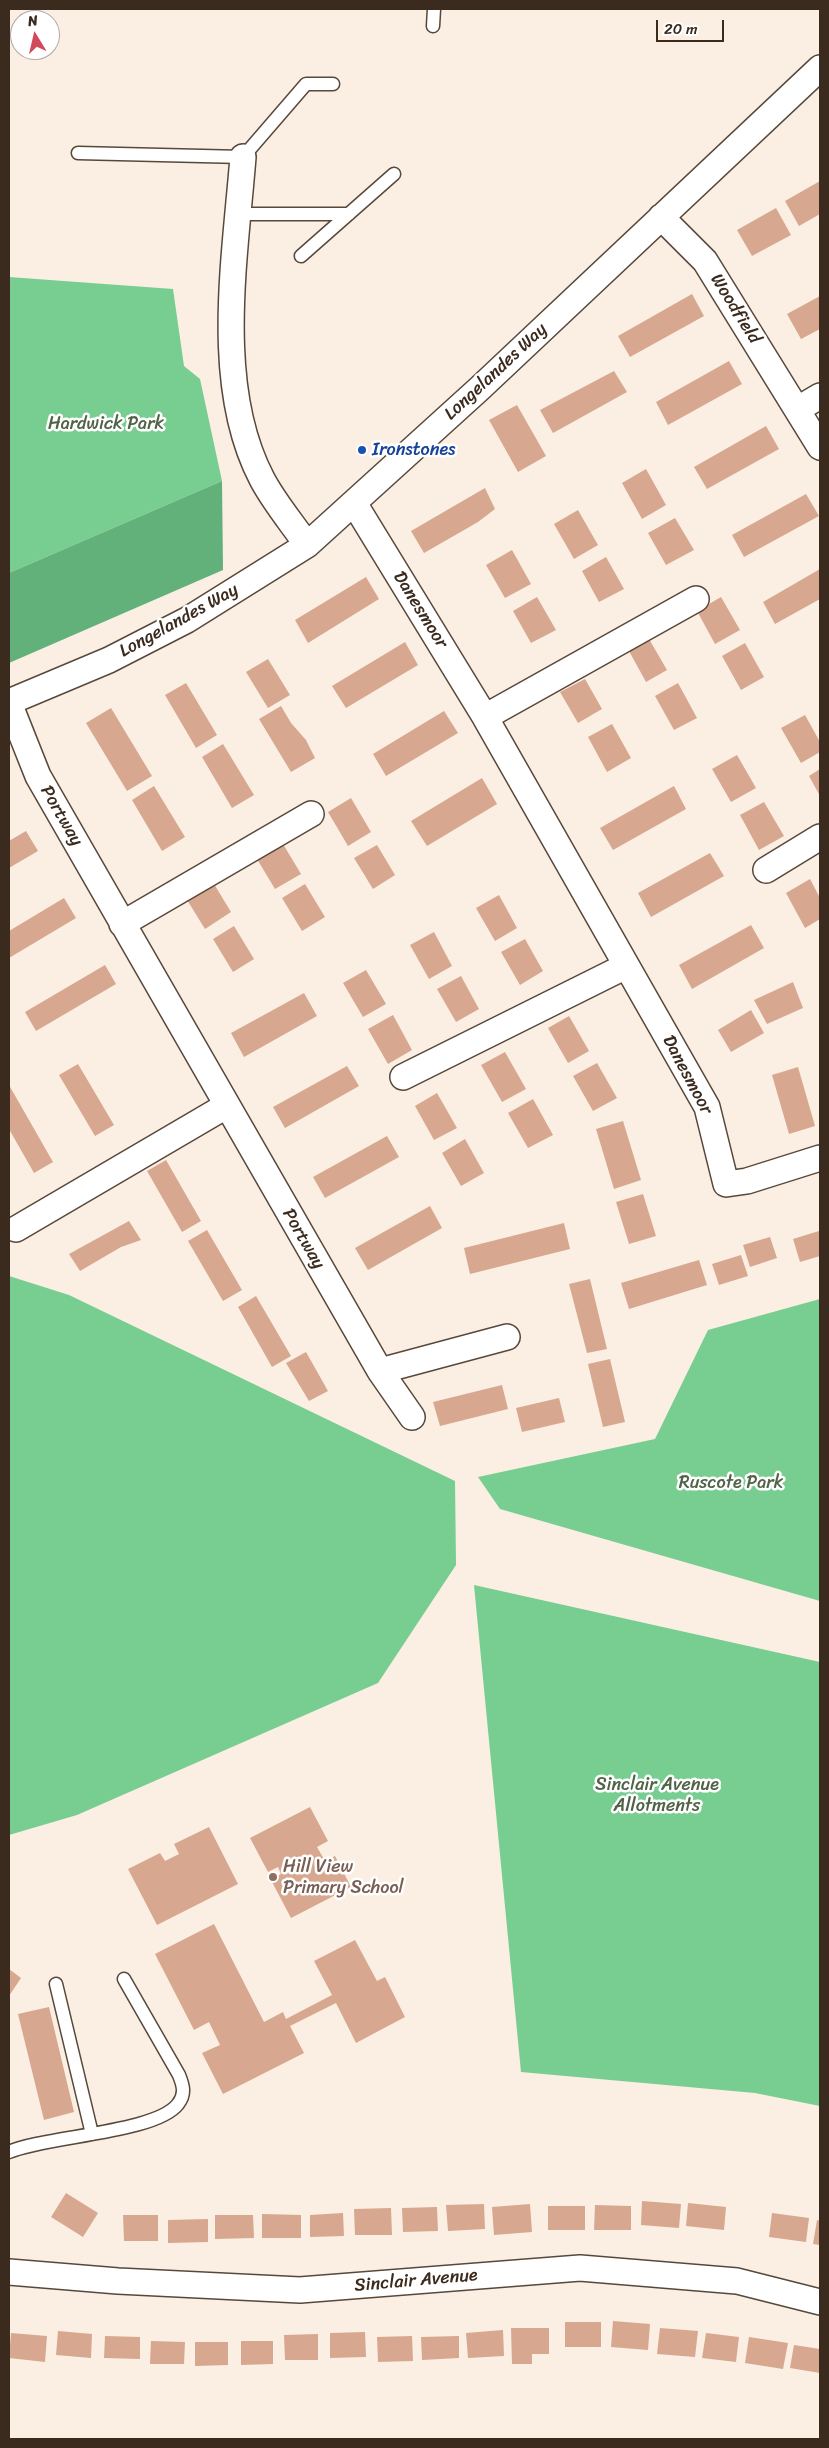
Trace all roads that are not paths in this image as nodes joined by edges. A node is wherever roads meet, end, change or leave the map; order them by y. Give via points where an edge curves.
1 (434, 9) edge
2 (433, 26) dead end
3 (820, 68) edge
4 (333, 84) dead end
5 (78, 153) dead end
6 (243, 158) junction
7 (394, 174) dead end
8 (239, 214) junction
9 (349, 214) junction
10 (661, 217) junction
11 (301, 256) dead end
12 (820, 396) edge
13 (798, 409) junction
14 (820, 447) edge
15 (354, 503) junction
16 (307, 545) junction
17 (696, 599) dead end
18 (9, 702) edge
19 (485, 717) junction
20 (312, 814) dead end
21 (820, 837) edge
22 (766, 870) dead end
23 (122, 924) junction
24 (626, 966) junction
25 (404, 1077) dead end
26 (226, 1106) junction
27 (820, 1158) edge
28 (16, 1229) dead end
29 (507, 1337) dead end
30 (380, 1371) junction
31 (412, 1417) dead end
32 (124, 1979) dead end
33 (56, 1984) dead end
34 (92, 2134) junction
35 (9, 2152) edge
36 (9, 2272) edge
37 (820, 2302) edge

1 - 2 lane
3 - 10 street, Longelandes Way
4 - 6 lane via 306,84
5 - 6 lane
6 - 8 street
7 - 9 lane
8 - 9 lane
8 - 16 street via 231,372 239,413 262,479
9 - 11 lane
10 - 13 street, Woodfield via 705,261
10 - 15 street, Longelandes Way
12 - 13 street
13 - 14 street, Woodfield
15 - 16 street, Longelandes Way
15 - 19 street, Danesmoor
16 - 18 street, Longelandes Way via 187,620 109,660
17 - 19 street
18 - 23 street, Portway via 38,776
19 - 24 street, Danesmoor
20 - 23 street
21 - 22 street
23 - 26 street, Portway
24 - 25 street
24 - 27 street, Danesmoor via 707,1107 726,1184 747,1181
26 - 28 street
26 - 30 street, Portway
29 - 30 street
30 - 31 street, Portway
32 - 34 lane via 179,2075 184,2086 182,2098 170,2111 157,2117
33 - 34 lane
34 - 35 lane
36 - 37 street, Sinclair Avenue via 300,2290 580,2268 737,2281

